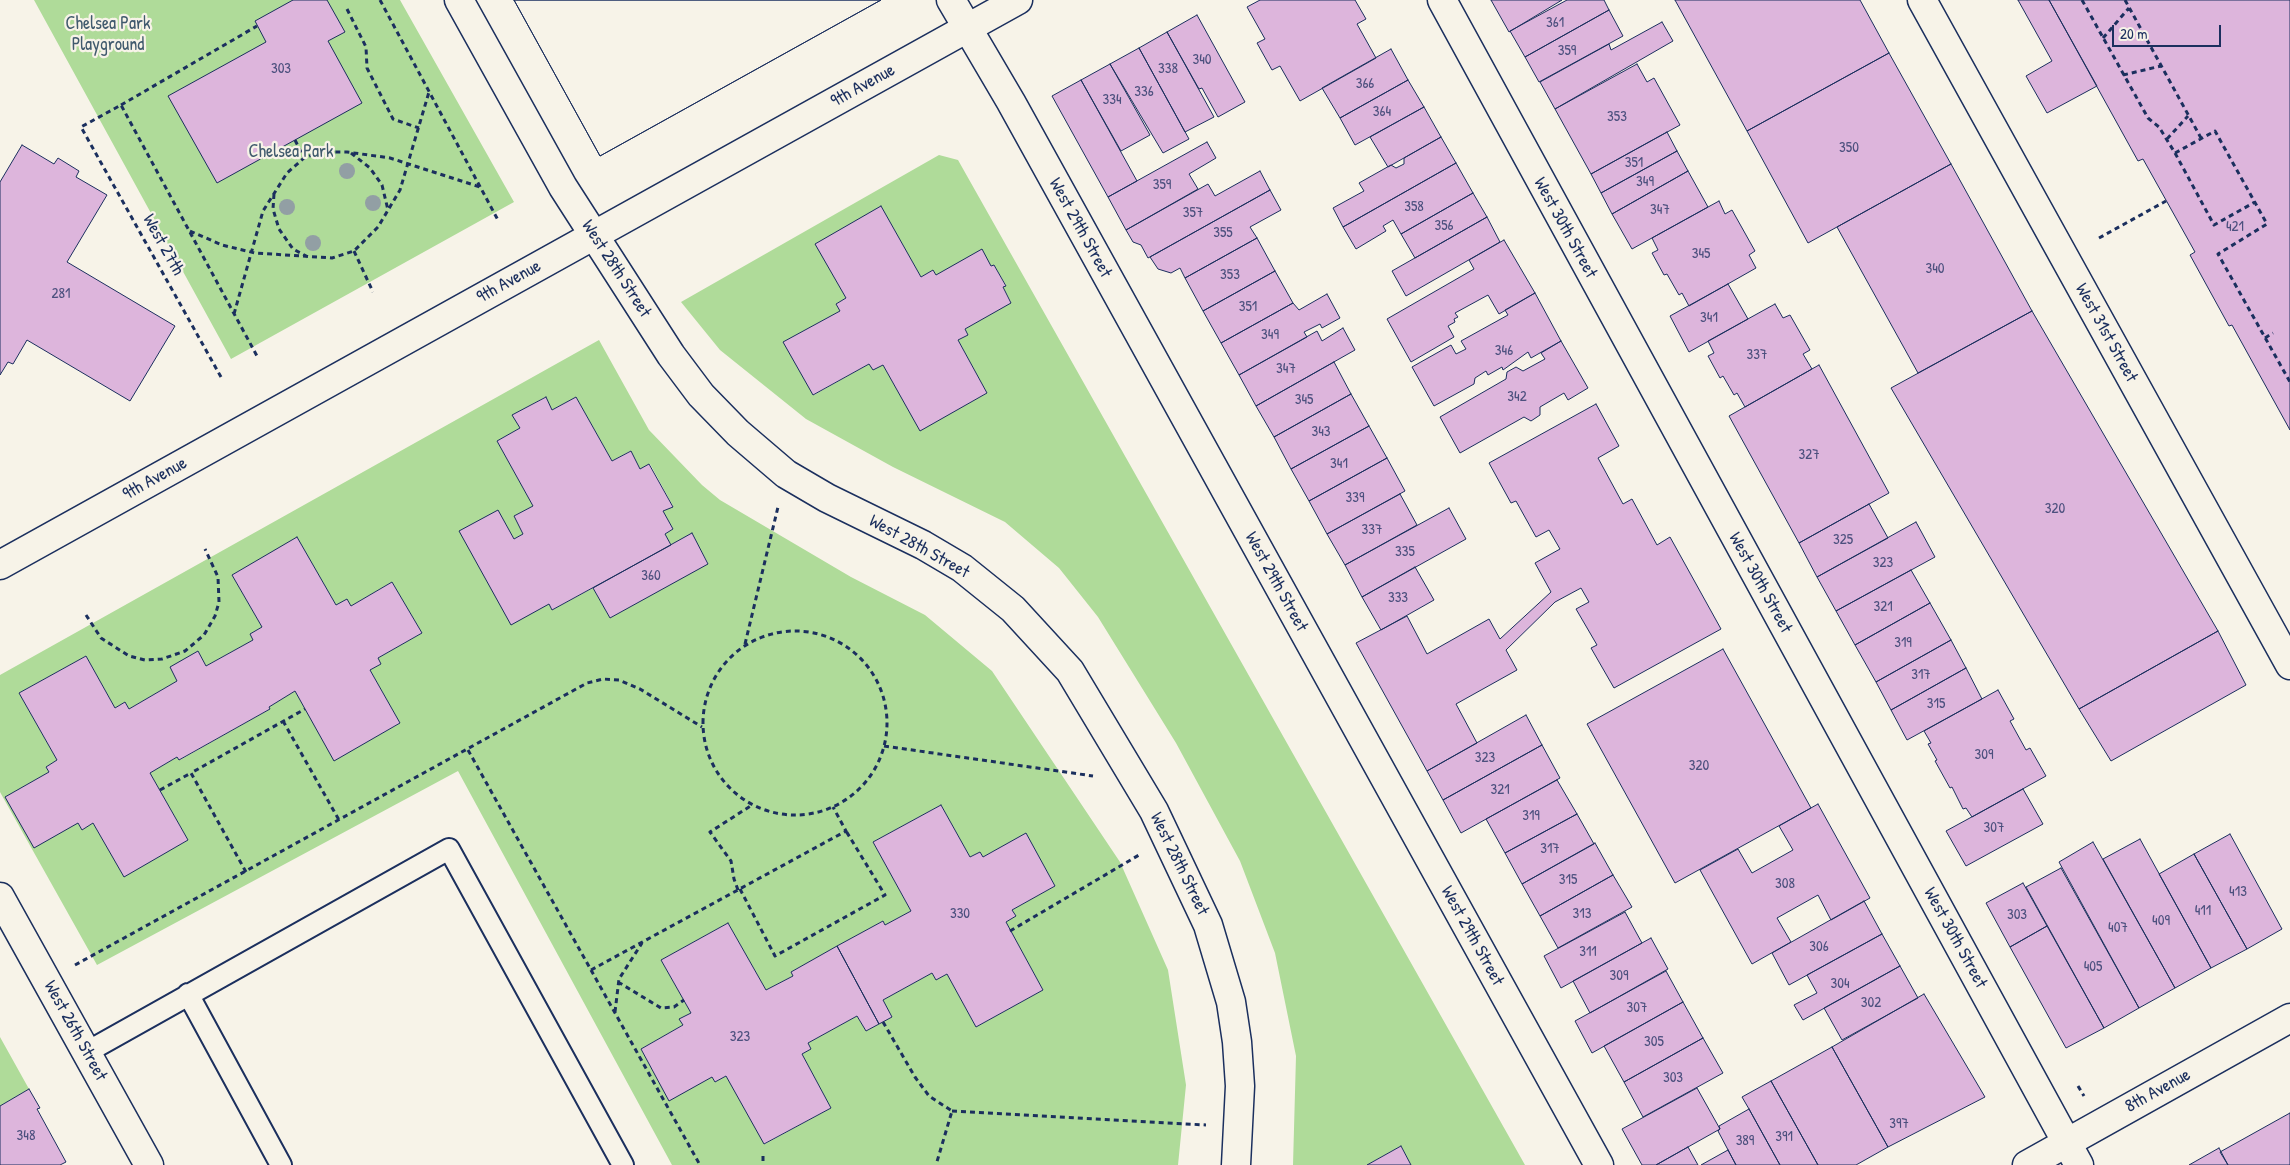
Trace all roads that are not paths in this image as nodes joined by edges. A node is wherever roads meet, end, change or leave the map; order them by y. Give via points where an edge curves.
1 (459, 0) edge
2 (951, 0) edge
3 (1018, 0) edge
4 (1442, 0) edge
5 (1922, 0) edge
6 (968, 29) junction
7 (594, 234) junction
8 (0, 565) edge
9 (2290, 666) edge
10 (0, 897) edge
11 (188, 994) junction
12 (2290, 1018) edge
13 (87, 1052) junction
14 (2073, 1154) edge
15 (149, 1165) edge
16 (282, 1165) edge
17 (623, 1165) edge
18 (1236, 1165) edge
19 (1599, 1165) edge
20 (2027, 1165) edge

1 - 7 street, West 28th Street via 563,187
2 - 6 street, West 29th Street
3 - 6 street, 9th Avenue
4 - 14 street, West 30th Street
5 - 9 street, West 31st Street
6 - 7 street, 9th Avenue
6 - 19 street, West 29th Street
7 - 8 street, 9th Avenue
7 - 18 street, West 28th Street via 671,355 701,396 738,433 786,474 974,576 1013,609 1070,671 1154,812 1208,925 1231,1002 1240,1077
10 - 13 street, West 26th Street
11 - 13 lane
11 - 16 lane
11 - 17 lane via 448,849
12 - 14 street, 8th Avenue
13 - 15 street, West 26th Street
14 - 20 street, 8th Avenue

